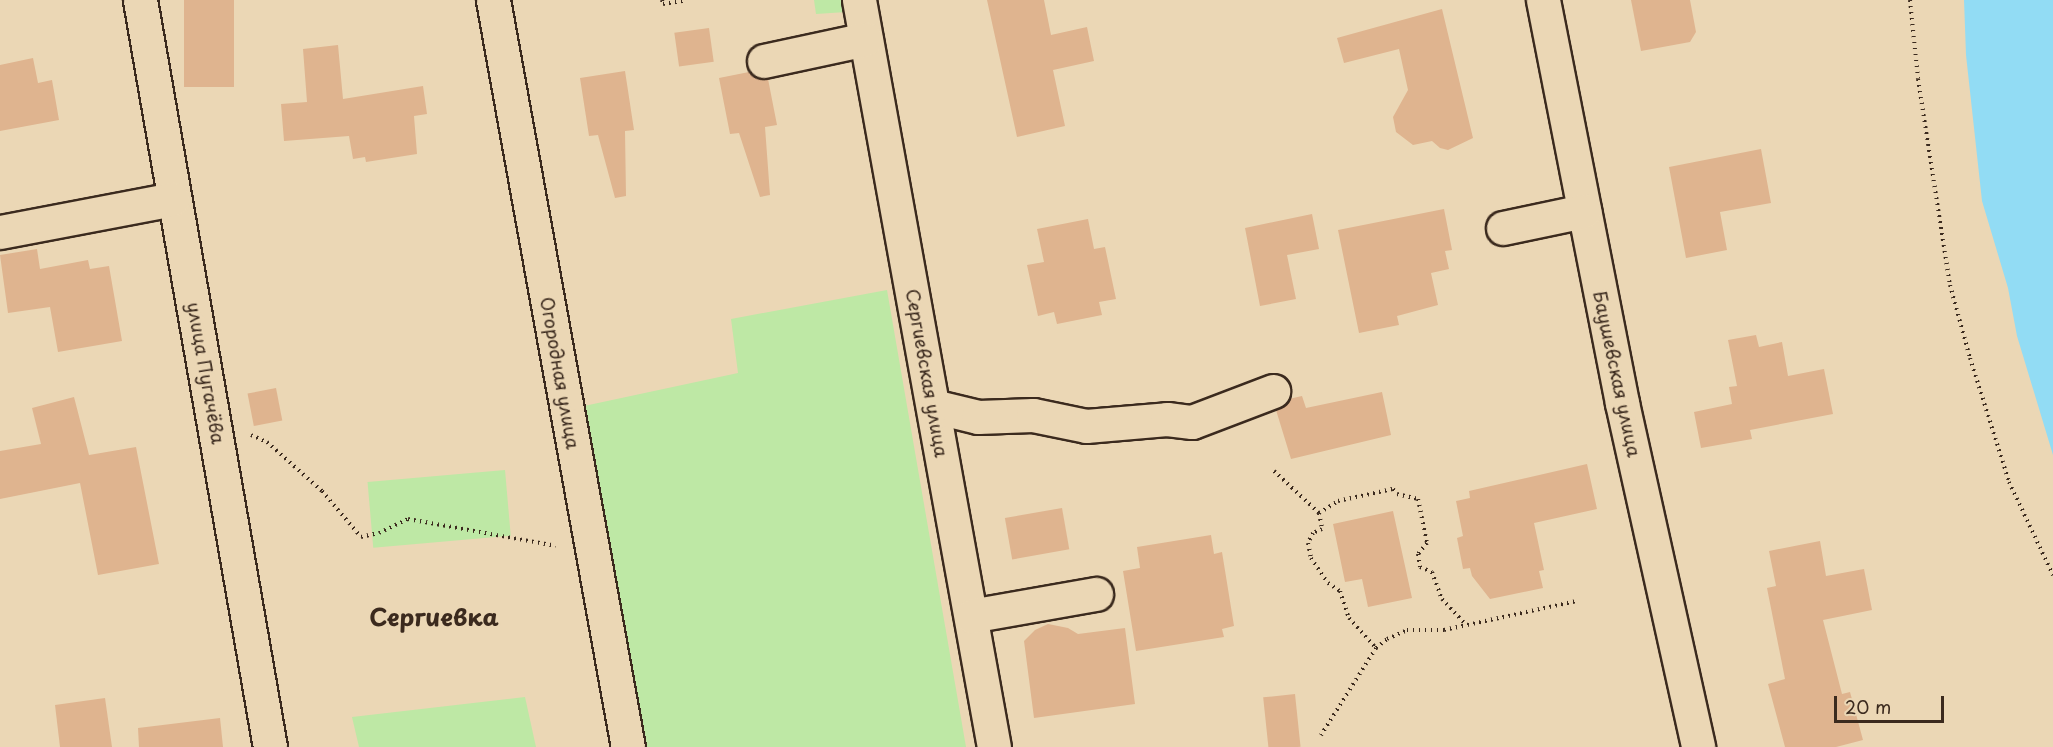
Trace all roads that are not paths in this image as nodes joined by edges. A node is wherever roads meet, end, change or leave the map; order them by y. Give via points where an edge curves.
1 (140, 0) edge
2 (493, 0) edge
3 (859, 0) edge
4 (1543, 0) edge
5 (866, 39) junction
6 (764, 61) dead end
7 (173, 199) junction
8 (1584, 211) junction
9 (1503, 228) dead end
10 (0, 232) edge
11 (1273, 391) dead end
12 (933, 406) junction
13 (1096, 594) dead end
14 (971, 616) junction
15 (270, 747) edge
16 (628, 747) edge
17 (994, 747) edge
18 (1698, 747) edge

1 - 7 street, улица Пугачёва
2 - 16 street, Огородная улица
3 - 5 street, Сергиевская улица
4 - 8 street, Баушевская улица
5 - 6 street
5 - 12 street, Сергиевская улица
7 - 10 street
7 - 15 street, улица Пугачёва via 215,419
8 - 9 street
8 - 18 street, Баушевская улица
11 - 12 street via 1192,422 1167,419 1086,426 1033,415 978,417
12 - 14 street, Сергиевская улица
13 - 14 street
14 - 17 street, Сергиевская улица

